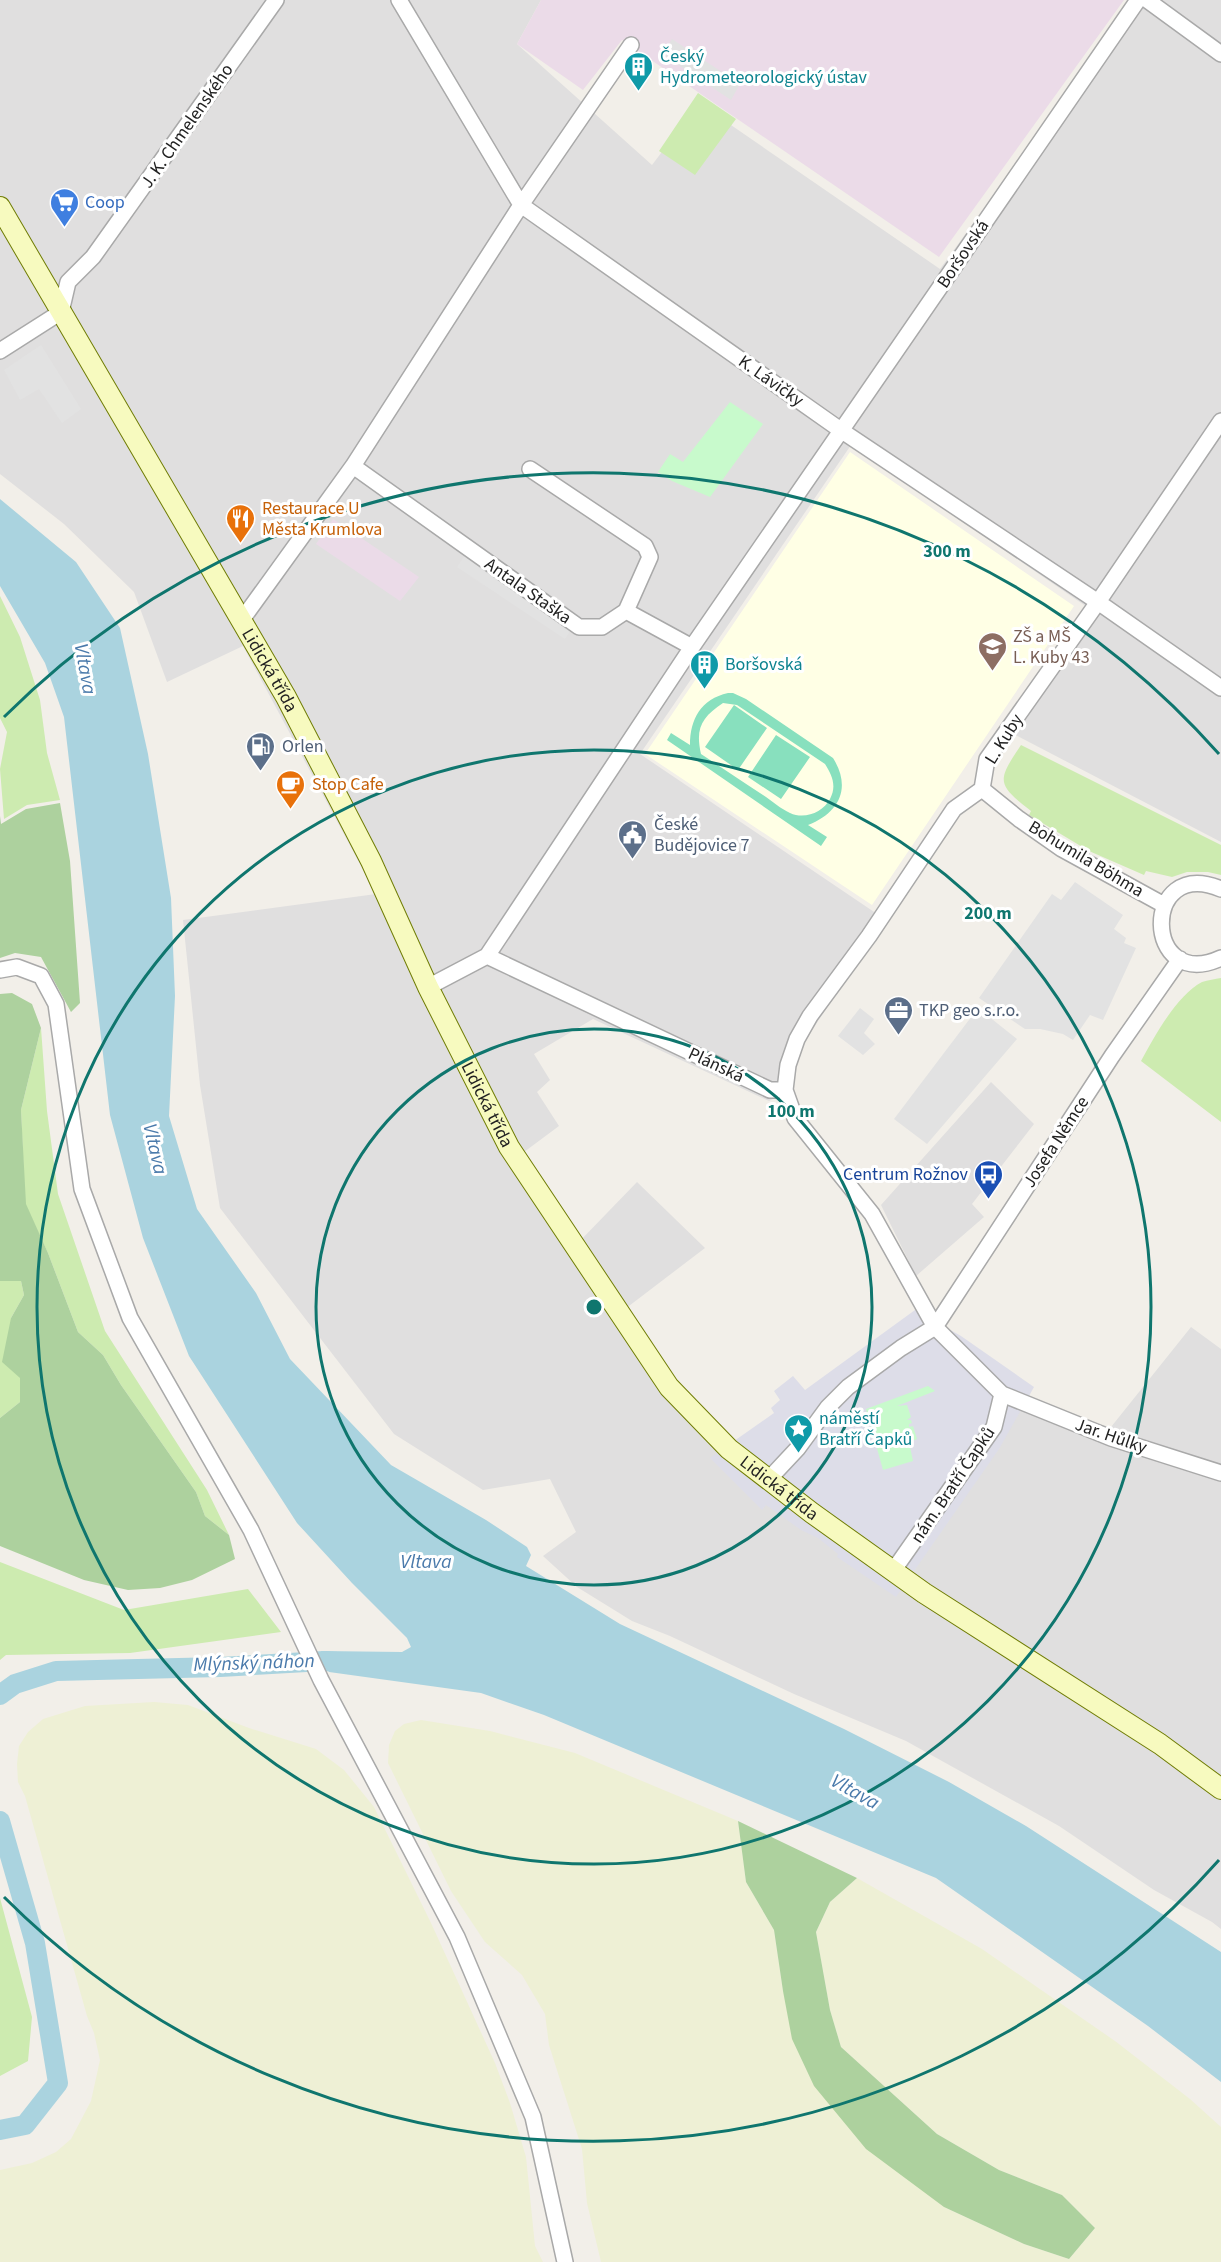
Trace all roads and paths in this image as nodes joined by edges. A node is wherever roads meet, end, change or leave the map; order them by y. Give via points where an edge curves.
1 (276, 0) edge
2 (399, 0) edge
3 (1138, 0) edge
4 (1147, 0) edge
5 (631, 45) dead end
6 (1221, 54) edge
7 (521, 206) junction
8 (0, 207) edge
9 (61, 312) junction
10 (0, 351) edge
11 (1221, 421) edge
12 (842, 431) junction
13 (353, 466) junction
14 (530, 469) dead end
15 (1098, 602) junction
16 (626, 611) junction
17 (241, 621) junction
18 (692, 646) junction
19 (1221, 688) edge
20 (981, 789) junction
21 (1221, 889) edge
22 (1164, 905) junction
23 (487, 956) junction
24 (1221, 958) edge
25 (1180, 959) junction
26 (0, 970) edge
27 (428, 987) junction
28 (785, 1090) junction
29 (935, 1327) junction
30 (1002, 1394) junction
31 (1221, 1473) edge
32 (768, 1480) junction
33 (893, 1571) junction
34 (1221, 1789) edge
35 (565, 2262) edge

1 - 9 street, J. K. Chmelenského via 93,257 68,282
2 - 7 street, K. Lávičky
3 - 12 street, Boršovská
4 - 6 street
5 - 7 street
7 - 12 street, K. Lávičky
7 - 13 street
8 - 9 street, Lidická třída
9 - 10 street
9 - 17 street, Lidická třída
11 - 15 street, L. Kuby
12 - 15 street, K. Lávičky
12 - 18 street, Boršovská
13 - 16 street, Antala Staška via 579,627 602,627
13 - 17 street
14 - 16 street via 645,546 650,557
15 - 19 street, K. Lávičky
15 - 20 street, L. Kuby via 987,759
16 - 18 street
17 - 27 street, Lidická třída via 286,697 371,861
18 - 23 street, Boršovská
20 - 22 street, Bohumila Böhma via 1062,849
20 - 28 street, L. Kuby via 954,809 810,1016 788,1065
21 - 22 street via 1208,883 1191,884 1175,892
22 - 25 street via 1161,935 1168,949
23 - 27 street
23 - 28 street, Plánská via 770,1090
24 - 25 street via 1195,964
25 - 29 street, Josefa Němce
26 - 35 street via 17,967 41,976 56,1004 82,1189 130,1318 251,1530 320,1676 457,1937 533,2117
27 - 32 street, Lidická třída via 508,1147 669,1387 729,1449
28 - 29 street via 795,1118 872,1214
29 - 30 street
29 - 32 street via 848,1387
30 - 31 street, Jar. Hůlky via 1111,1438
30 - 33 street, nám. Bratří Čapků via 994,1427
32 - 33 street, Lidická třída
33 - 34 street, Lidická třída via 1160,1744

